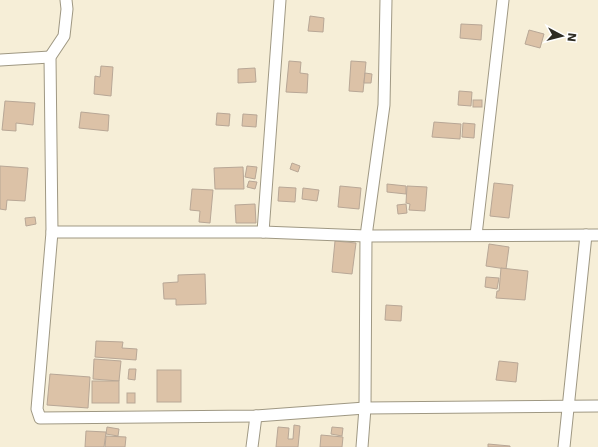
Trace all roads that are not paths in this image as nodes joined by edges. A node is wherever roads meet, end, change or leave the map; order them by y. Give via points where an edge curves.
1 (66, 0) edge
2 (280, 0) edge
3 (386, 0) edge
4 (503, 0) edge
5 (50, 57) junction
6 (0, 60) edge
7 (52, 232) junction
8 (263, 232) junction
9 (476, 235) junction
10 (586, 235) junction
11 (598, 235) edge
12 (366, 236) junction
13 (567, 406) junction
14 (598, 406) edge
15 (365, 408) junction
16 (256, 416) junction
17 (252, 447) edge
18 (362, 447) edge
19 (564, 447) edge

1 - 5 street via 64,36
2 - 8 street
3 - 12 street via 384,105
4 - 9 street
5 - 6 street
5 - 7 street
7 - 8 street
7 - 16 street via 37,409 40,418
8 - 12 street
9 - 10 street
9 - 12 street
10 - 11 street
10 - 13 street
12 - 15 street
13 - 14 street
13 - 15 street
13 - 19 street
15 - 16 street
15 - 18 street
16 - 17 street

